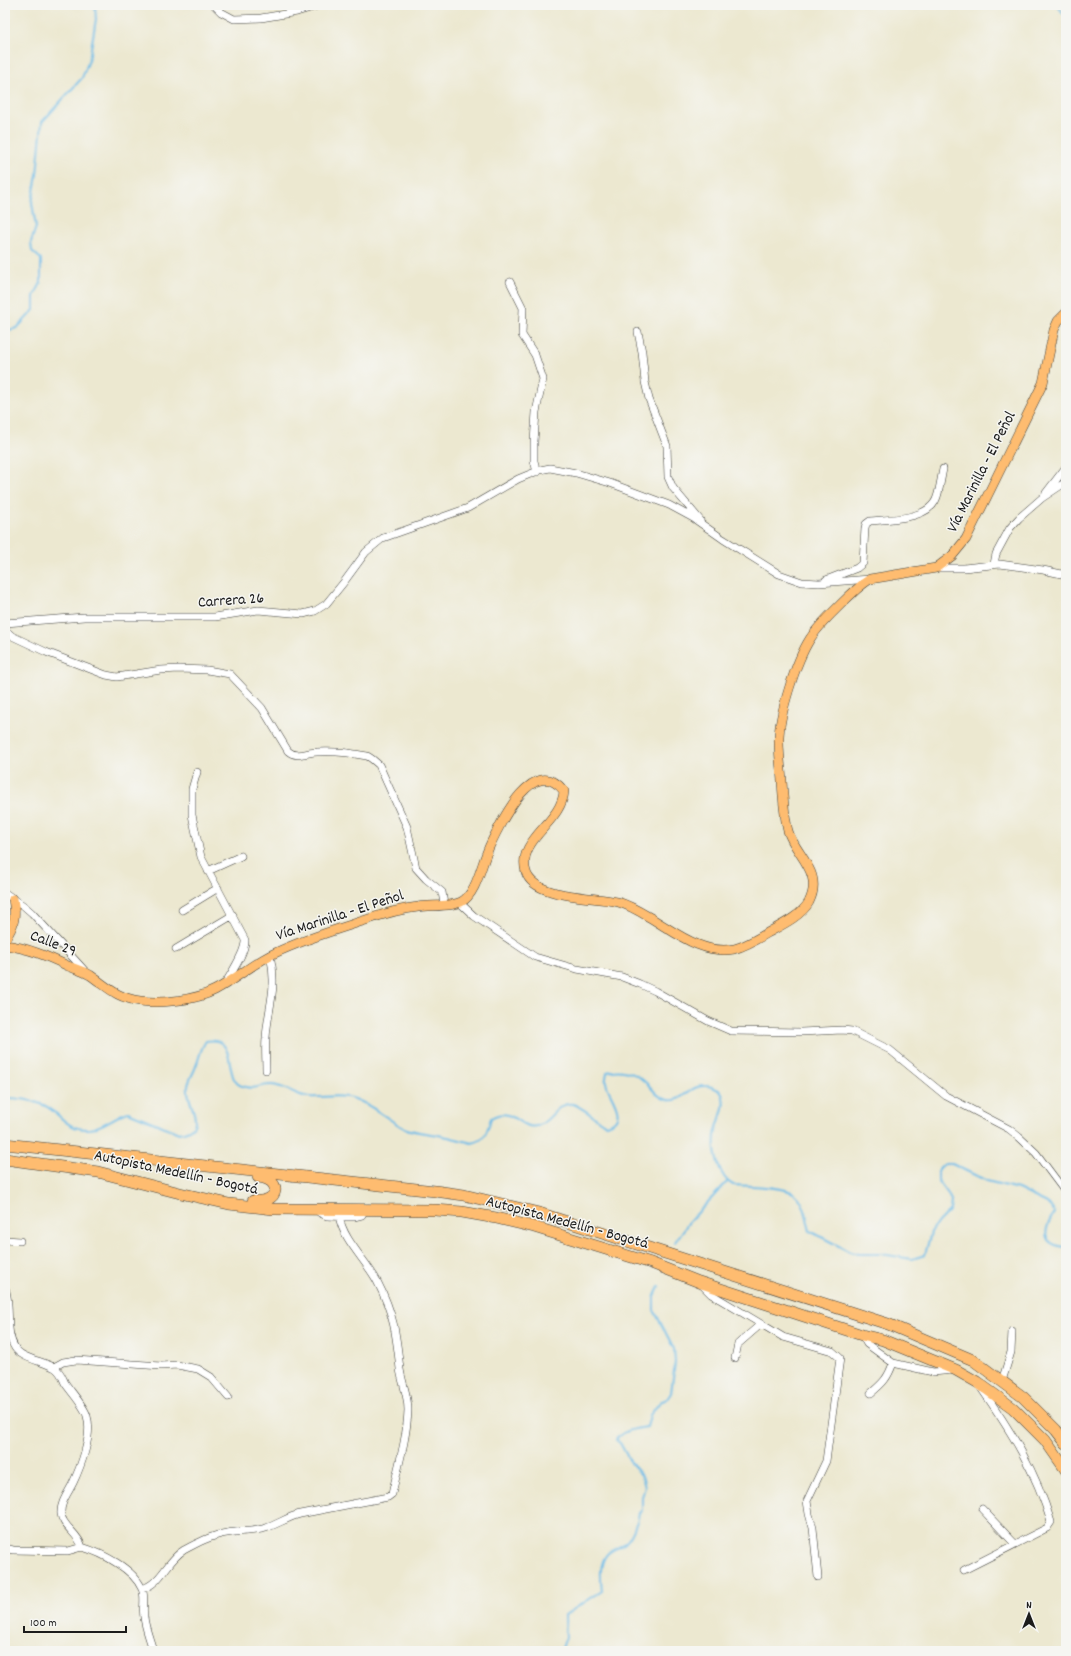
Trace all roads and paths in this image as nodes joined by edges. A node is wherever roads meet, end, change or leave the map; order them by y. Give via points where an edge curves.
1 (214, 5) edge
2 (320, 5) edge
3 (510, 282) dead end
4 (1066, 313) edge
5 (638, 332) dead end
6 (1066, 467) edge
7 (943, 469) dead end
8 (537, 472) junction
9 (1066, 482) edge
10 (1042, 498) junction
11 (707, 528) junction
12 (994, 564) junction
13 (936, 568) junction
14 (1066, 575) edge
15 (870, 579) junction
16 (819, 583) junction
17 (5, 623) edge
18 (5, 630) edge
19 (197, 772) dead end
20 (241, 856) dead end
21 (208, 871) junction
22 (218, 888) junction
23 (5, 893) edge
24 (13, 898) junction
25 (460, 903) junction
26 (444, 904) junction
27 (182, 910) dead end
28 (233, 915) junction
29 (5, 939) edge
30 (5, 946) edge
31 (176, 949) dead end
32 (270, 955) junction
33 (89, 975) junction
34 (225, 984) junction
35 (266, 1070) dead end
36 (5, 1144) edge
37 (5, 1159) edge
38 (207, 1165) junction
39 (180, 1193) junction
40 (1066, 1194) edge
41 (316, 1209) junction
42 (366, 1209) junction
43 (339, 1216) junction
44 (5, 1240) edge
45 (20, 1240) dead end
46 (699, 1282) junction
47 (5, 1288) edge
48 (761, 1324) junction
49 (1012, 1331) dead end
50 (862, 1335) junction
51 (735, 1358) dead end
52 (893, 1363) junction
53 (54, 1367) junction
54 (956, 1370) junction
55 (1002, 1381) junction
56 (977, 1382) junction
57 (871, 1393) dead end
58 (228, 1397) dead end
59 (1066, 1443) edge
60 (1066, 1470) edge
61 (982, 1509) dead end
62 (1015, 1544) junction
63 (82, 1547) junction
64 (5, 1548) edge
65 (964, 1570) dead end
66 (818, 1577) dead end
67 (142, 1589) junction
68 (152, 1651) edge

1 - 2 street via 234,19 290,14
3 - 8 street via 523,308 522,335 535,355 543,379 536,412 534,442
4 - 13 main road, Vía Marinilla - El Peñol via 1054,330 1043,384 972,529 952,556
5 - 11 street via 644,382 667,446 668,477 673,488
6 - 10 street
7 - 16 street via 937,498 929,509 911,517 870,521 865,528 863,563 857,568
8 - 11 street, Carrera 26 via 550,468 576,472 610,483 669,505
8 - 17 street, Carrera 26 via 518,479 468,508 383,538 366,552 326,604 315,611 303,614 258,610 208,618 84,616
9 - 10 street
10 - 12 street via 1010,528 996,554
11 - 16 street, Carrera 26 via 779,574 802,582
12 - 13 street
12 - 14 street
13 - 15 main road, Vía Marinilla - El Peñol
15 - 16 street, Carrera 26
15 - 25 main road, Vía Marinilla - El Peñol via 861,584 824,620 810,638 798,664 783,714 779,741 786,822 791,839 808,864 812,877 811,896 802,910 754,941 735,949 720,950 690,942 627,904 602,898 555,893 538,886 526,873 527,852 531,842 563,802 564,795 560,786 546,780 533,782 522,791 491,843 474,887
18 - 26 street via 46,652 106,676 117,677 179,669 226,672 234,676 262,708 291,754 324,752 368,756 379,765 407,827 416,868 442,892
19 - 21 street via 192,789 192,815 201,857
20 - 21 street
21 - 22 street
22 - 27 street
22 - 28 street
23 - 24 street
24 - 29 main road via 15,920 12,930
24 - 33 street via 32,913
25 - 26 main road, Vía Marinilla - El Peñol
25 - 40 street via 474,916 535,956 640,984 708,1021 731,1030 852,1031 890,1050 946,1096 1019,1136 1036,1152
26 - 32 main road, Vía Marinilla - El Peñol via 396,911 311,938
28 - 31 street
28 - 34 street via 245,945
30 - 33 main road, Calle 29 via 32,950
32 - 34 main road, Vía Marinilla - El Peñol
32 - 35 street via 274,985 266,1038
33 - 34 main road, Vía Marinilla - El Peñol via 112,992 142,1001 195,998
36 - 38 highway, Autopista Medellín - Bogotá
37 - 39 highway, Autopista Medellín - Bogotá via 98,1172
38 - 39 highway via 218,1172 269,1179 274,1187 273,1196 260,1202 194,1190
38 - 55 highway, Autopista Medellín - Bogotá via 436,1191 539,1213 888,1324 973,1360
39 - 41 highway, Autopista Medellín - Bogotá via 237,1205
41 - 42 highway, Autopista Medellín - Bogotá
41 - 43 street via 323,1216
42 - 43 street via 359,1217
42 - 46 highway, Autopista Medellín - Bogotá via 435,1210 496,1218 651,1263
43 - 67 street via 344,1232 376,1279 396,1328 400,1370 408,1411 406,1433 392,1494 388,1497 290,1516 267,1528 217,1534 182,1551 156,1582
44 - 45 street
46 - 48 street via 711,1294
46 - 50 highway, Autopista Medellín - Bogotá
47 - 53 street via 8,1322 15,1348 24,1356
48 - 51 street via 738,1344
48 - 66 street via 783,1337 832,1351 840,1358 826,1461 807,1501 813,1528
49 - 55 street via 1011,1352
50 - 52 street via 867,1344
50 - 54 highway, Autopista Medellín - Bogotá via 883,1340
52 - 54 street via 933,1372
52 - 57 street via 885,1381
53 - 58 street via 63,1362 76,1360 177,1365 198,1369 211,1377
53 - 63 street via 60,1372 88,1416 84,1455 61,1515 62,1520 80,1540
54 - 56 highway, Autopista Medellín - Bogotá
55 - 59 highway, Autopista Medellín - Bogotá via 1023,1397
56 - 60 highway, Autopista Medellín - Bogotá via 1013,1408 1045,1440
56 - 62 street via 1022,1451 1045,1501 1050,1522 1047,1528
61 - 62 street
62 - 65 street
63 - 64 street via 68,1551
63 - 67 street via 117,1562
67 - 68 street via 142,1606

